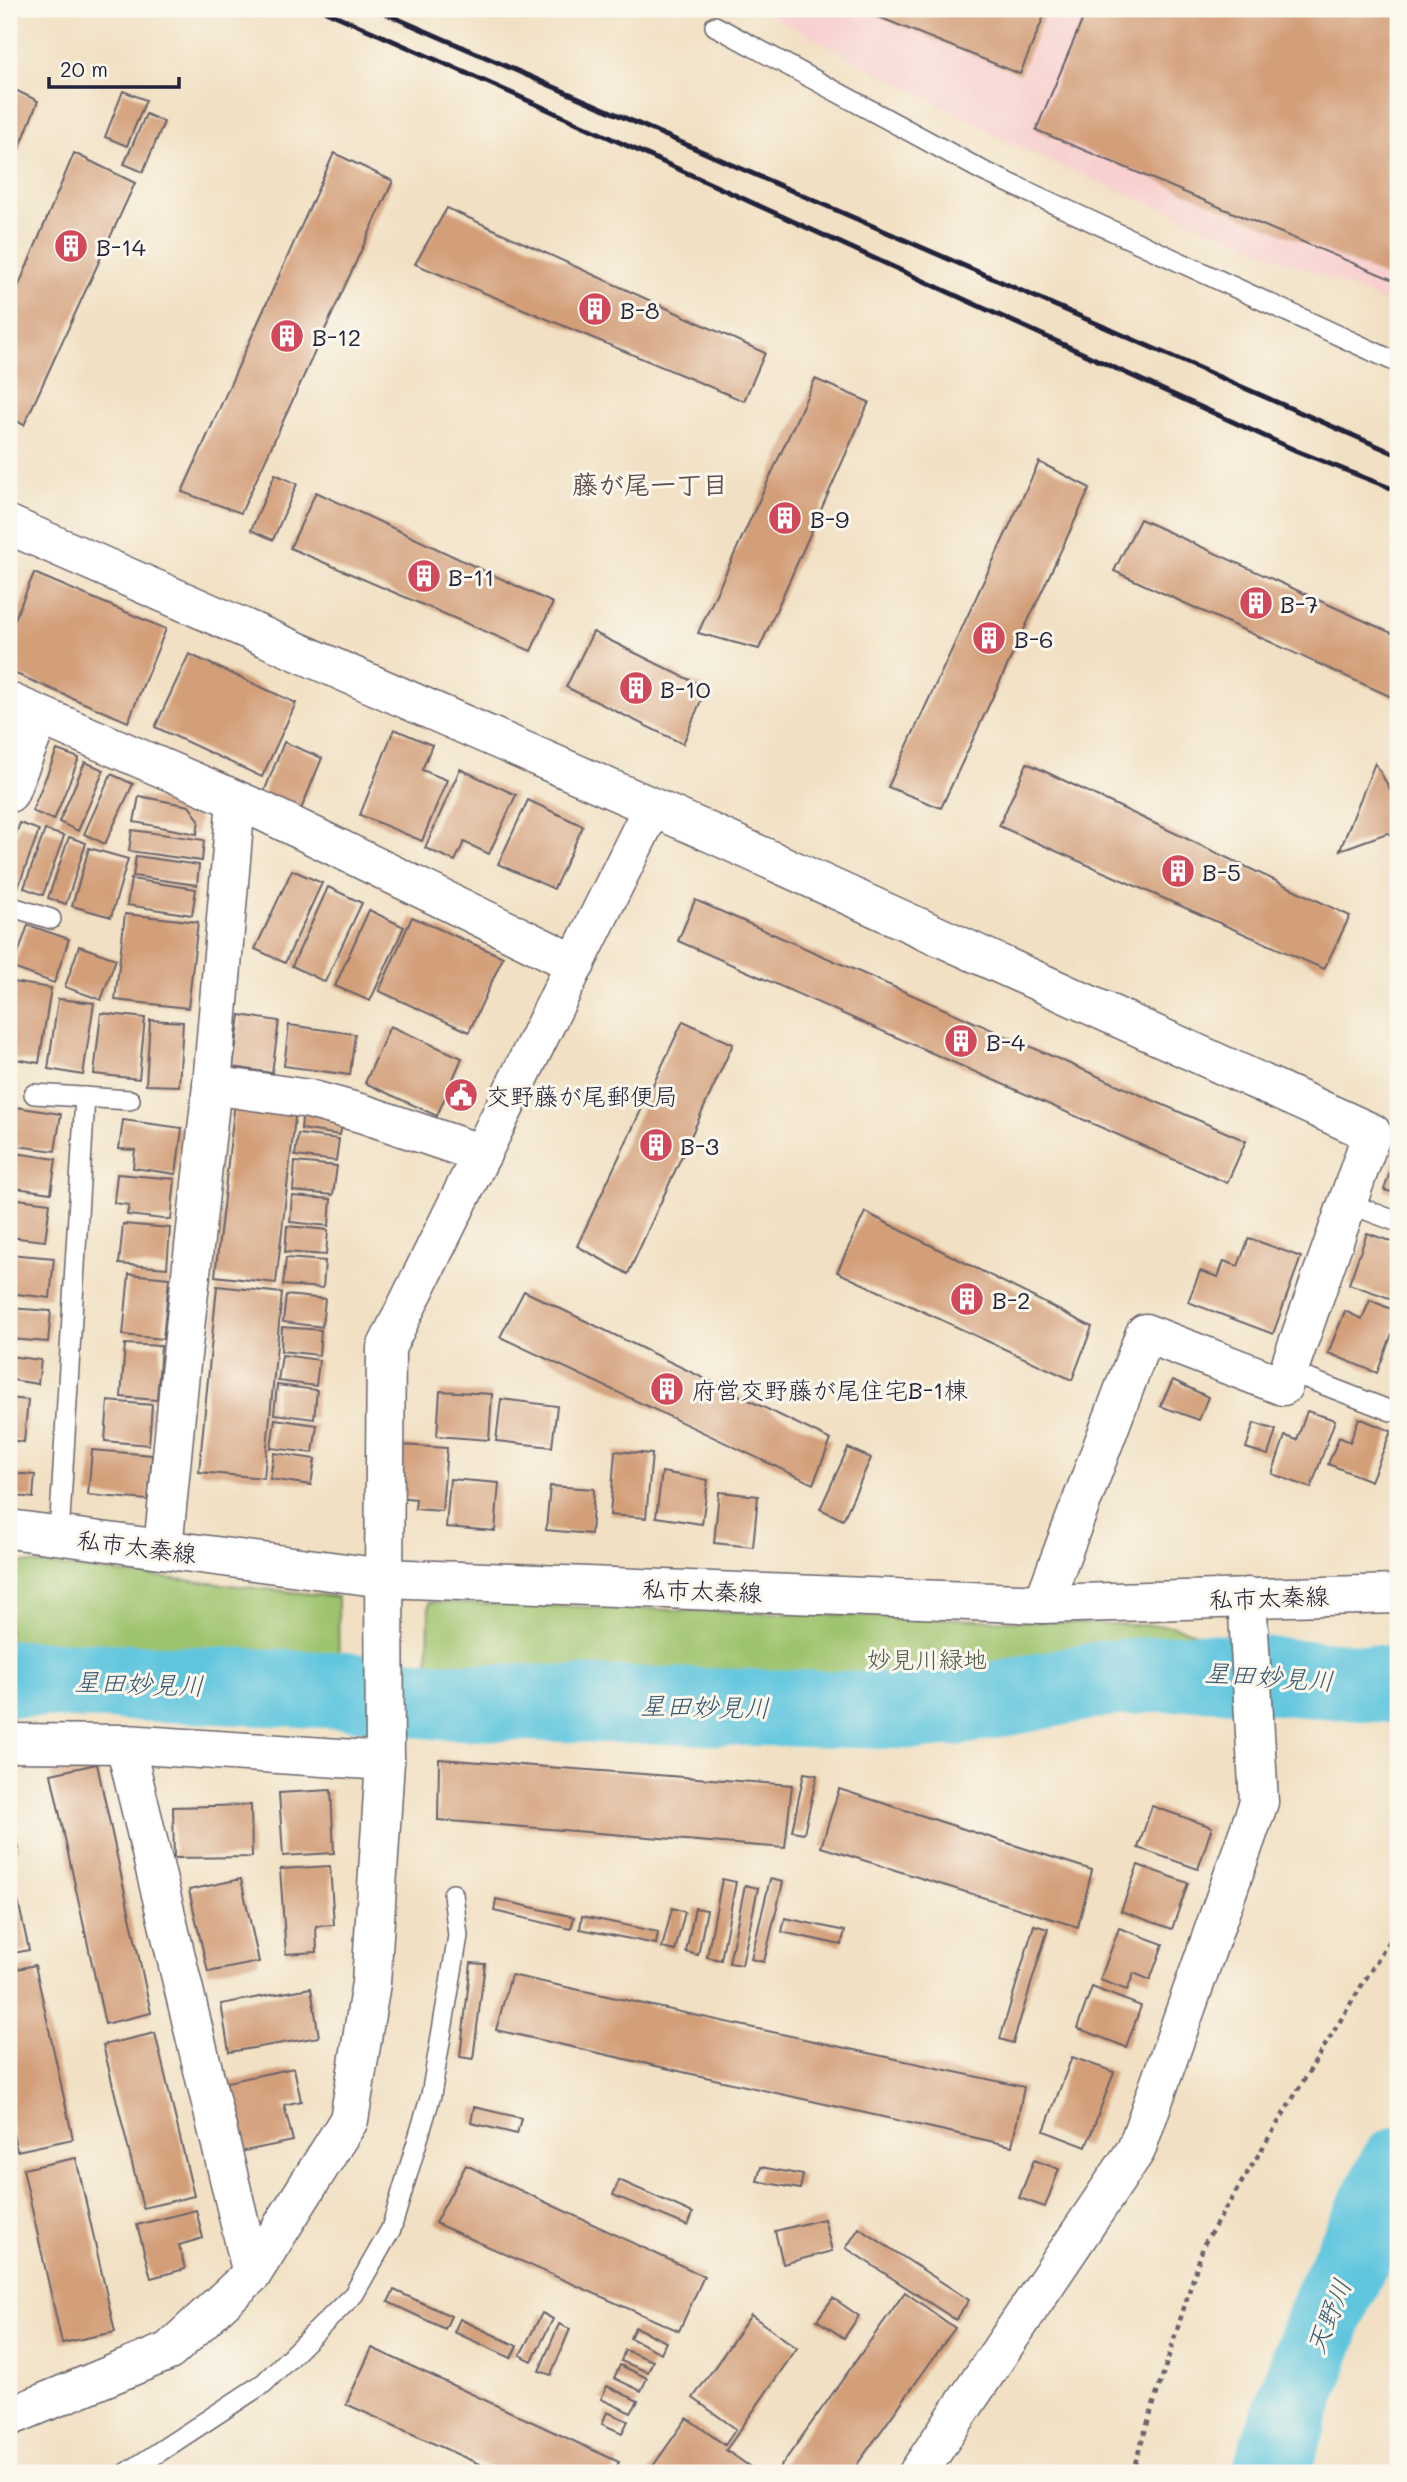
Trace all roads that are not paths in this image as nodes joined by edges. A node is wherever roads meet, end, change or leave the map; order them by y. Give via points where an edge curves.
1 (715, 26) dead end
2 (1398, 363) edge
3 (9, 525) edge
4 (25, 709) edge
5 (9, 793) edge
6 (236, 800) junction
7 (652, 808) junction
8 (9, 906) edge
9 (51, 919) dead end
10 (576, 964) junction
11 (212, 1085) junction
12 (34, 1094) dead end
13 (85, 1097) junction
14 (130, 1101) dead end
15 (482, 1154) junction
16 (1347, 1203) junction
17 (1398, 1222) edge
18 (1287, 1371) junction
19 (1391, 1411) dead end
20 (9, 1529) edge
21 (59, 1536) junction
22 (163, 1549) junction
23 (384, 1578) junction
24 (1398, 1594) edge
25 (1247, 1597) junction
26 (1043, 1604) junction
27 (9, 1743) edge
28 (125, 1744) junction
29 (385, 1761) junction
30 (453, 1894) dead end
31 (252, 2274) junction
32 (9, 2417) edge
33 (127, 2473) edge
34 (918, 2473) edge

1 - 2 lane via 983,171
3 - 7 street
4 - 5 street
4 - 6 street
6 - 10 street
6 - 11 street
7 - 10 street
7 - 16 street via 1372,1133
8 - 9 lane
10 - 15 street
11 - 15 street via 309,1099
11 - 22 street
12 - 13 lane
13 - 14 lane
13 - 21 lane
15 - 23 street via 386,1349
16 - 17 lane
16 - 18 street
18 - 19 lane
18 - 26 street via 1283,1386 1145,1334
20 - 21 street, 私市太秦線
21 - 22 street, 私市太秦線
22 - 23 street, 私市太秦線
23 - 26 street, 私市太秦線
23 - 29 street
24 - 25 street, 私市太秦線
25 - 26 street, 私市太秦線
25 - 34 street via 1259,1802 1136,2150
27 - 28 street
28 - 29 street
28 - 31 street
29 - 31 street via 371,1983 349,2120
30 - 33 lane via 458,1936 431,2095 391,2229 355,2294 264,2383
31 - 32 street via 169,2351

